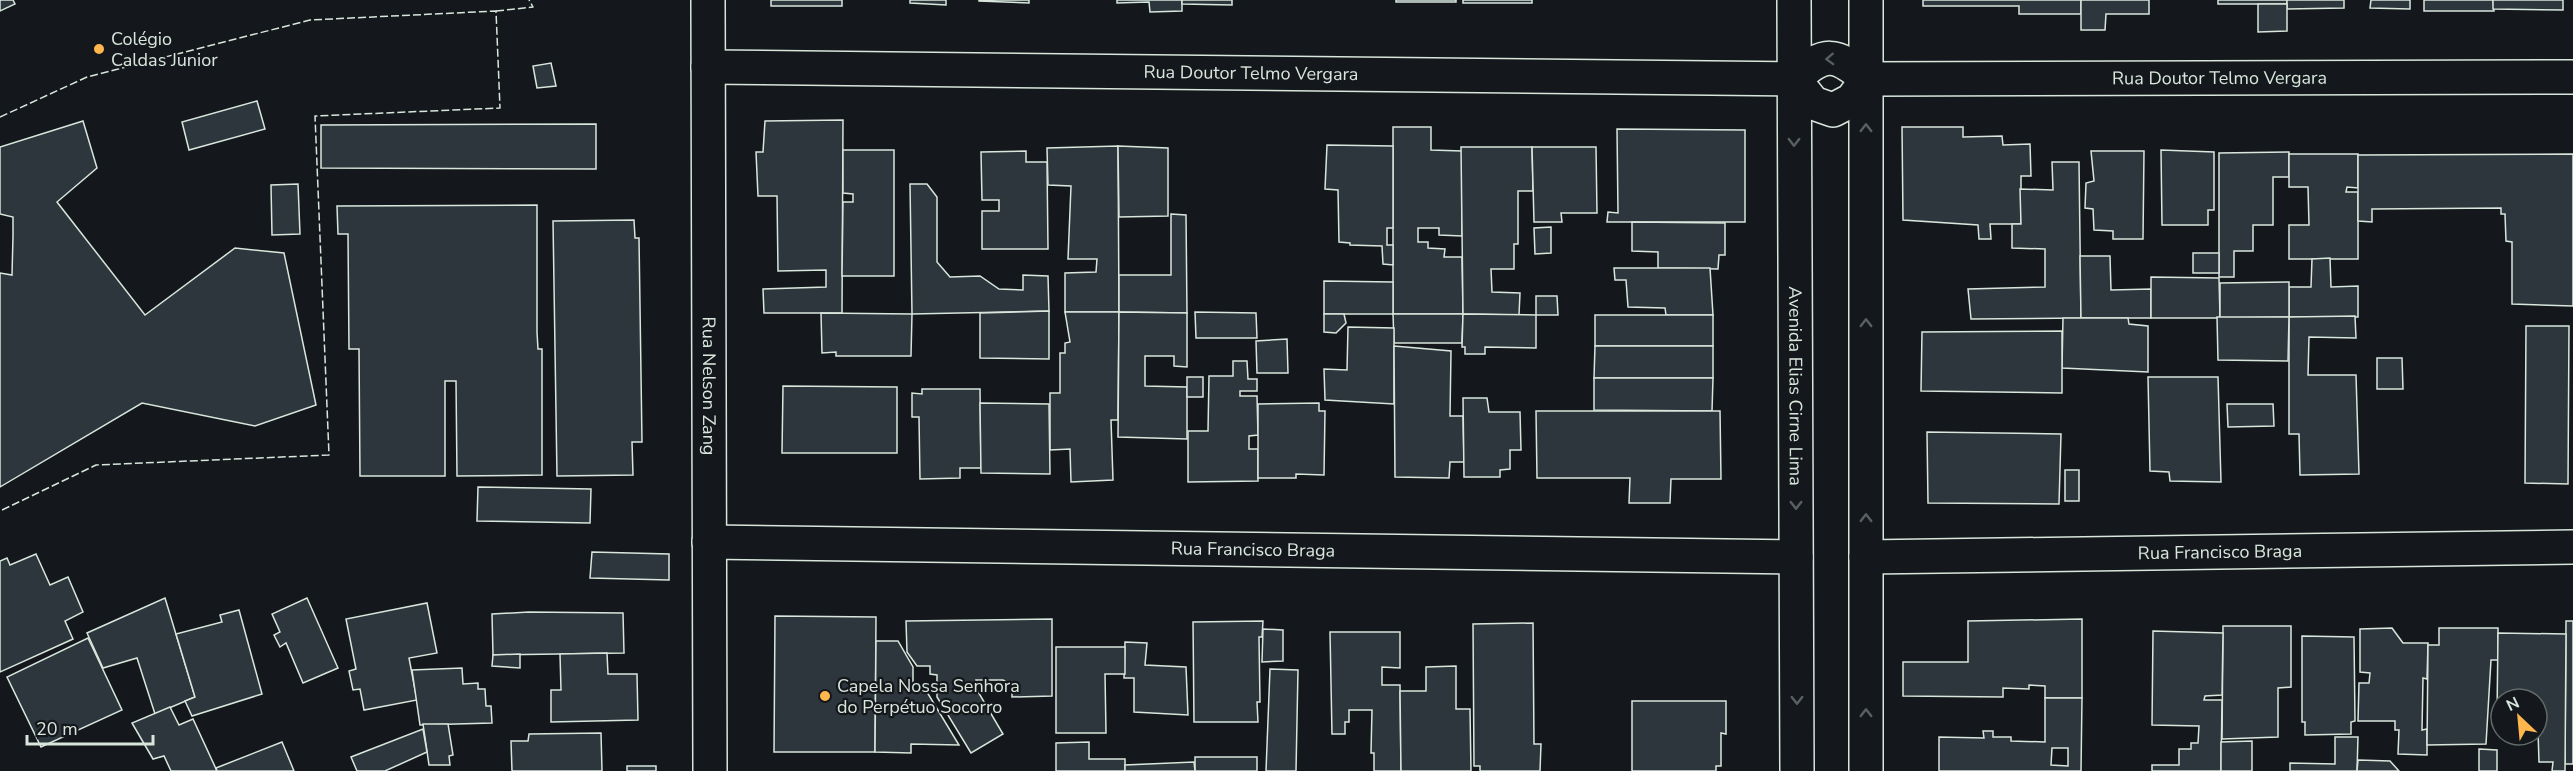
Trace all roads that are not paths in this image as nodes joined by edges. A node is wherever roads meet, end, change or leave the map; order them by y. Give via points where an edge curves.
1 (708, 0) edge
2 (1794, 0) edge
3 (1866, 0) edge
4 (708, 67) junction
5 (2573, 77) edge
6 (1794, 79) junction
7 (1866, 80) junction
8 (709, 542) junction
9 (2573, 547) edge
10 (1796, 557) junction
11 (1866, 557) junction
12 (710, 771) edge
13 (1797, 771) edge
14 (1866, 771) edge

1 - 4 street, Rua Nelson Zang
2 - 6 street, Avenida Elias Cirne Lima
3 - 7 street
4 - 6 street, Rua Doutor Telmo Vergara
4 - 8 street, Rua Nelson Zang
5 - 7 street, Rua Doutor Telmo Vergara
7 -> 6 street via 1839,58 1814,61
6 - 7 street via 1813,103 1833,110 1852,100
6 -> 10 street, Avenida Elias Cirne Lima
11 -> 7 street
8 - 10 street, Rua Francisco Braga
8 - 12 street, Rua Nelson Zang
9 - 11 street, Rua Francisco Braga
10 -> 13 street, Avenida Elias Cirne Lima
14 -> 11 street

